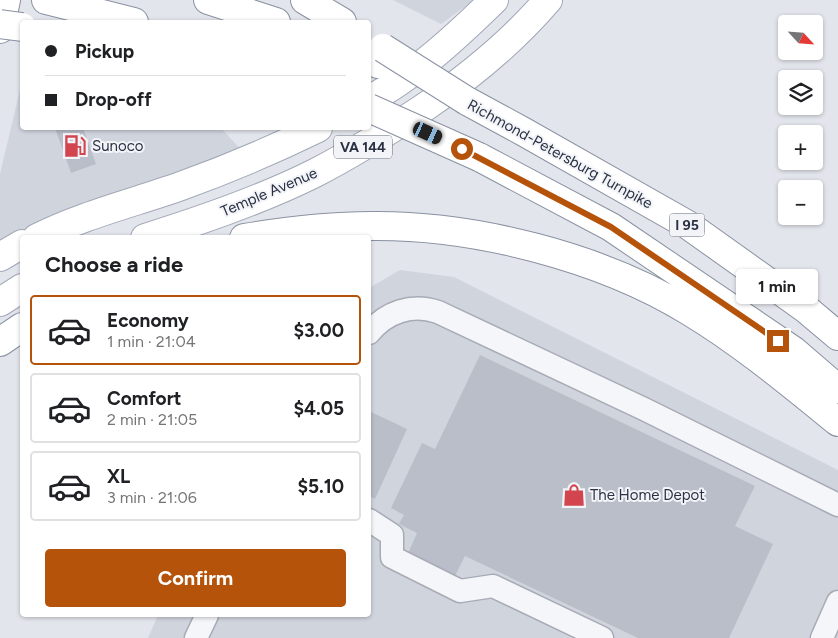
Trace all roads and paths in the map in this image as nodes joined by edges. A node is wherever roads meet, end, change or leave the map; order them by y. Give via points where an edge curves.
1 (6, 0) edge
2 (46, 0) edge
3 (208, 0) edge
4 (305, 0) edge
5 (494, 0) edge
6 (548, 0) edge
7 (126, 20) edge
8 (270, 20) edge
9 (339, 20) edge
10 (0, 24) edge
11 (20, 27) edge
12 (0, 29) edge
13 (375, 53) edge
14 (371, 99) edge
15 (371, 109) edge
16 (371, 114) edge
17 (411, 125) junction
18 (314, 130) edge
19 (50, 235) edge
20 (155, 235) edge
21 (262, 235) edge
22 (20, 245) edge
23 (0, 257) edge
24 (20, 289) edge
25 (0, 302) edge
26 (20, 328) edge
27 (371, 330) edge
28 (838, 336) edge
29 (0, 342) edge
30 (838, 389) edge
31 (838, 422) edge
32 (838, 506) edge
33 (371, 521) edge
34 (838, 602) edge
35 (206, 617) edge
36 (196, 638) edge
37 (602, 638) edge
38 (822, 638) edge

1 - 12 main road
2 - 7 main road
3 - 8 main road
4 - 9 main road
5 - 14 main road via 414,70
6 - 20 main road, Temple Avenue / VA 144 via 495,53 452,89 361,148 314,174 243,205
10 - 11 main road, bridge
13 - 28 main road, Richmond-Petersburg Turnpike / I 95, bridge via 524,132 688,225 806,309
15 - 17 main road, bridge
16 - 17 main road, bridge
17 - 30 main road, bridge via 611,227 794,351
18 - 19 main road, VA 144 via 221,171 91,215
21 - 31 main road via 372,226 415,228 465,234 546,251 621,277 688,311 786,380
22 - 23 main road
24 - 25 main road
26 - 29 main road
27 - 32 lane via 387,316 404,309 438,312 644,409
33 - 37 lane via 392,535 392,557 460,591 494,586
34 - 38 lane
35 - 36 lane

